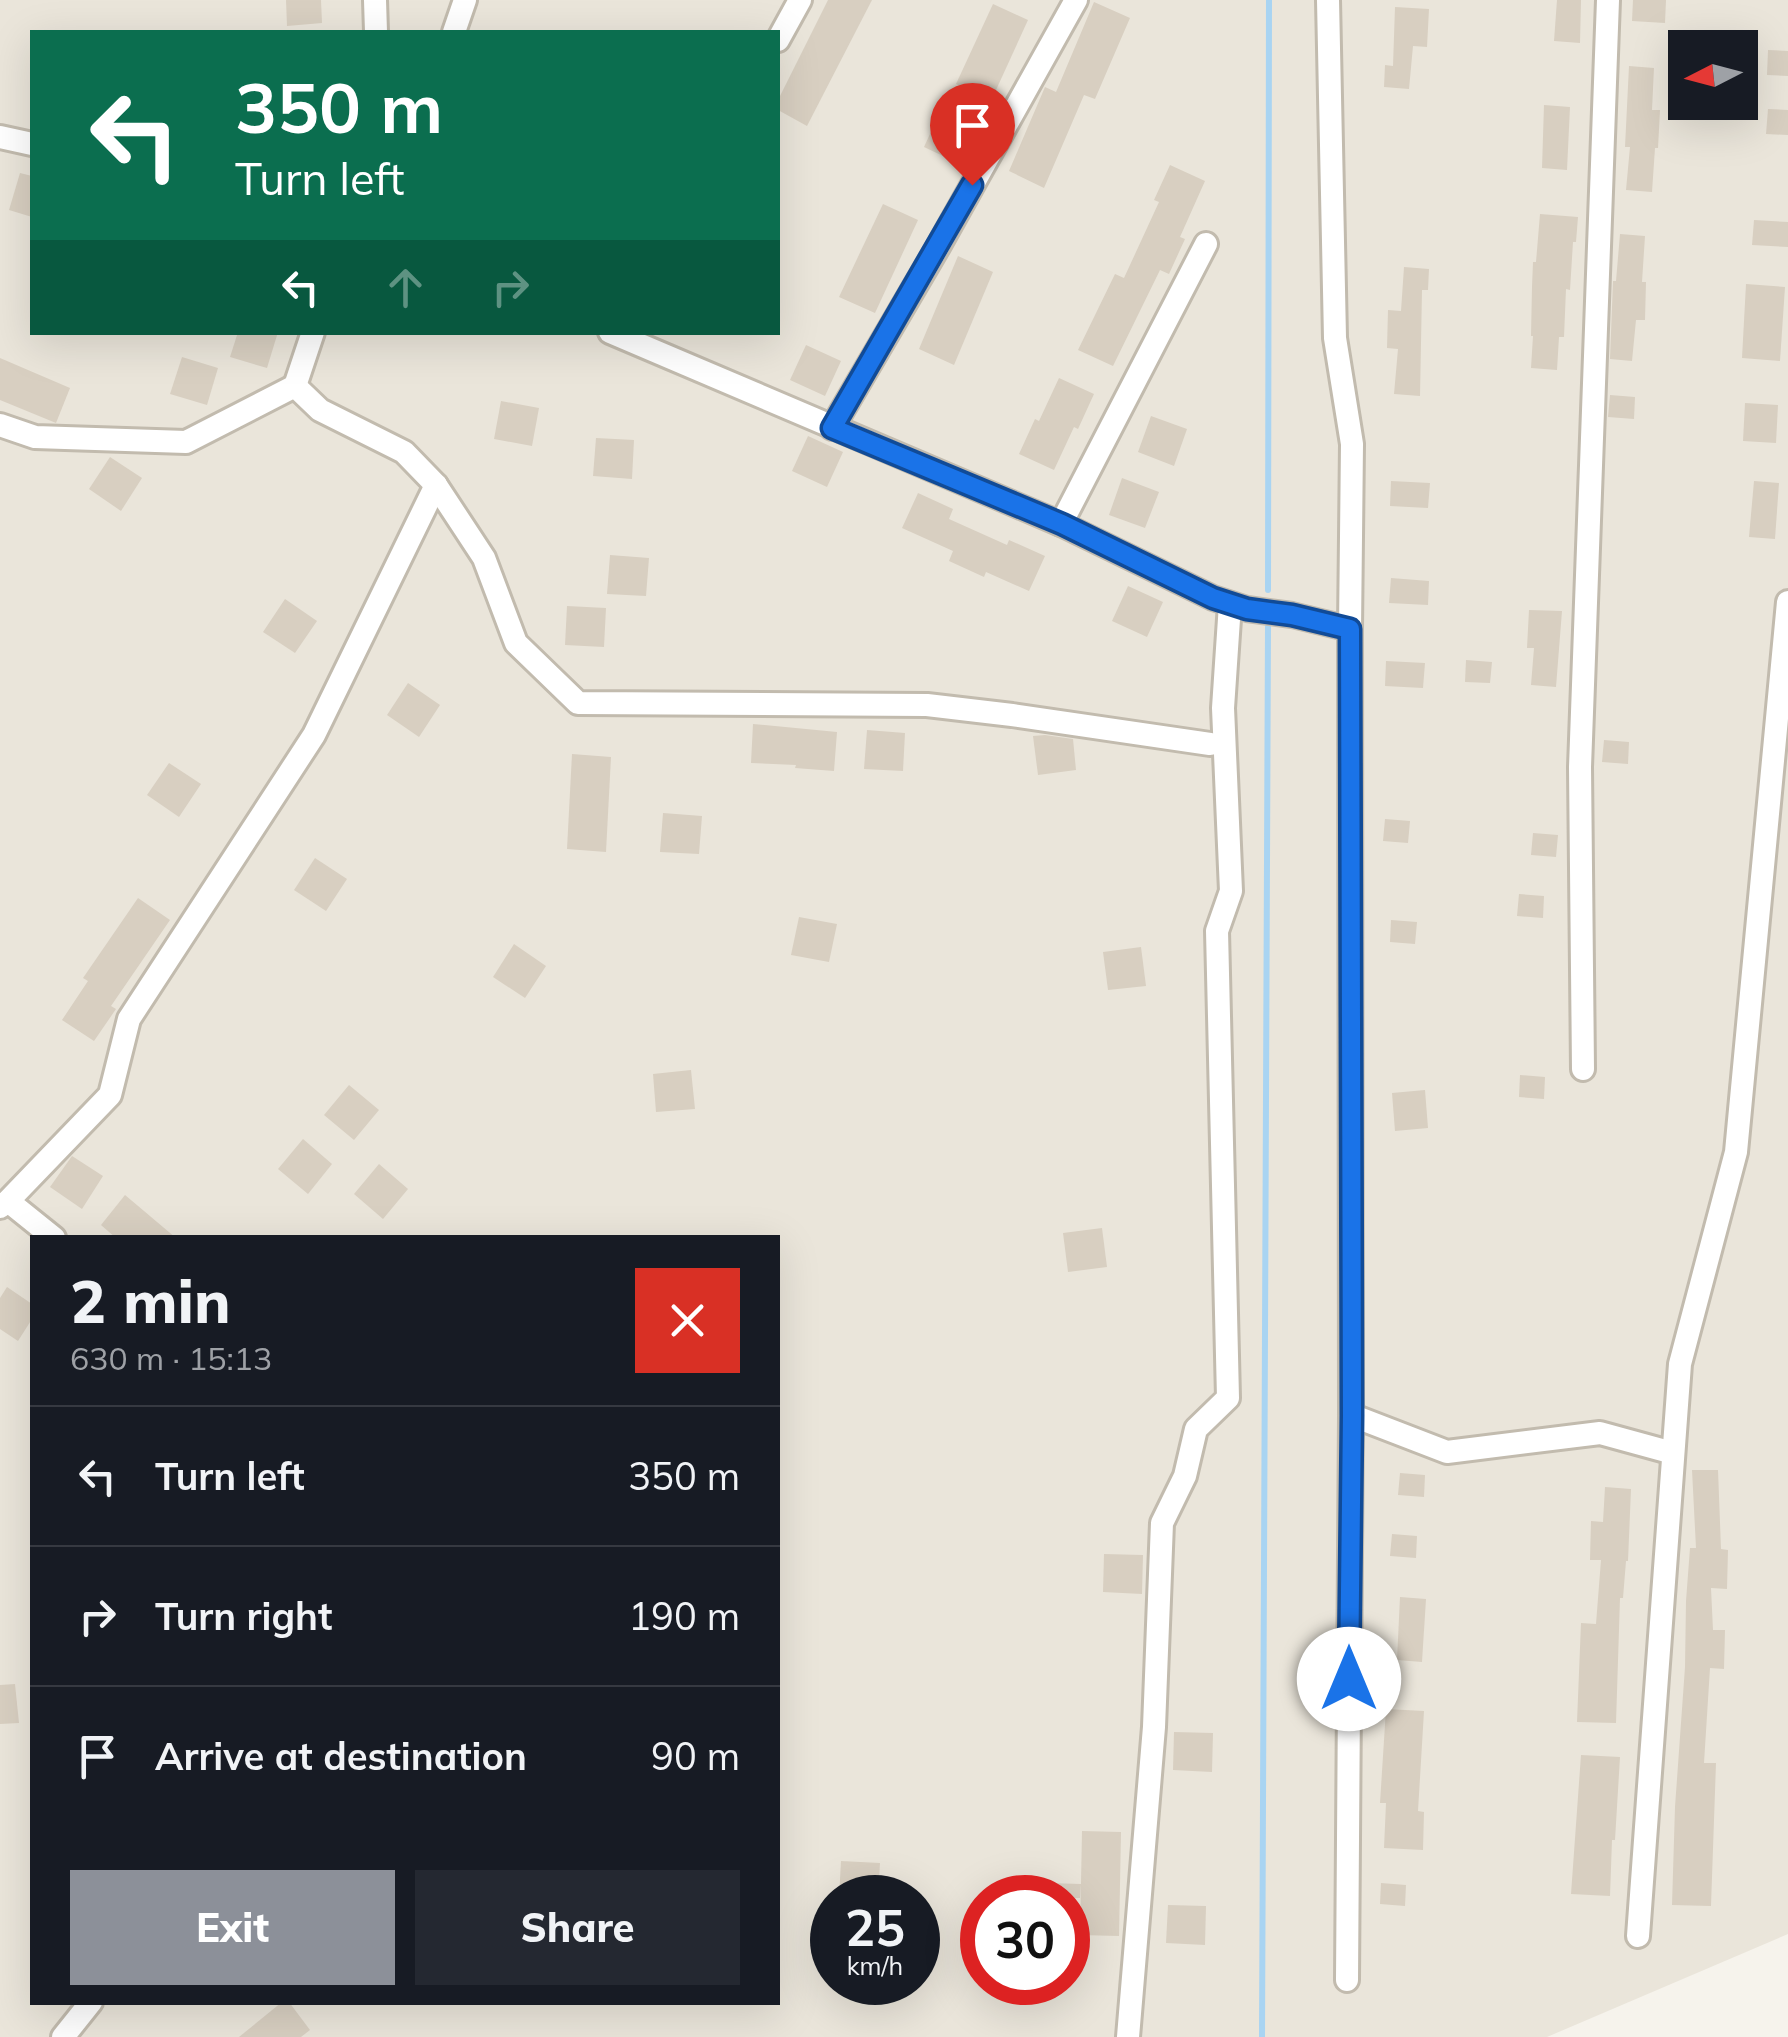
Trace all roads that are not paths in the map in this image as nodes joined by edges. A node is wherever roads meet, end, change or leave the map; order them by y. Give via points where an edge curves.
1 (375, 0) edge
2 (465, 0) edge
3 (800, 0) edge
4 (1076, 0) edge
5 (1328, 0) edge
6 (1608, 0) edge
7 (376, 30) edge
8 (455, 30) edge
9 (780, 36) edge
10 (0, 136) edge
11 (30, 144) edge
12 (1206, 244) dead end
13 (312, 335) edge
14 (618, 335) edge
15 (295, 386) junction
16 (0, 425) edge
17 (832, 428) junction
18 (436, 485) junction
19 (1062, 524) junction
20 (1788, 602) edge
21 (1230, 604) junction
22 (1350, 629) junction
23 (1210, 744) dead end
24 (1584, 1069) dead end
25 (4, 1204) edge
26 (50, 1235) edge
27 (1352, 1415) junction
28 (1673, 1453) junction
29 (1638, 1936) dead end
30 (1347, 1980) dead end
31 (88, 2005) edge
32 (63, 2037) edge
33 (1128, 2037) edge

1 - 7 street
2 - 8 street
3 - 9 street
4 - 17 street
5 - 22 street via 1335,338 1352,444
6 - 24 street via 1580,767
10 - 11 street
12 - 19 street
13 - 15 street
14 - 17 street
15 - 16 street via 186,442 35,437
15 - 18 street via 320,410 404,452
17 - 19 street
18 - 23 street via 484,558 516,643 578,703 927,705
18 - 25 street via 314,735 129,1020 110,1095
19 - 21 street
20 - 28 street via 1736,1152 1680,1364
21 - 22 street
21 - 33 street via 1223,708 1231,891 1217,931 1228,1398 1196,1429 1185,1476 1162,1523 1154,1727
22 - 27 street
25 - 26 street
27 - 28 street via 1447,1452 1600,1433
27 - 30 street
28 - 29 street
31 - 32 street

